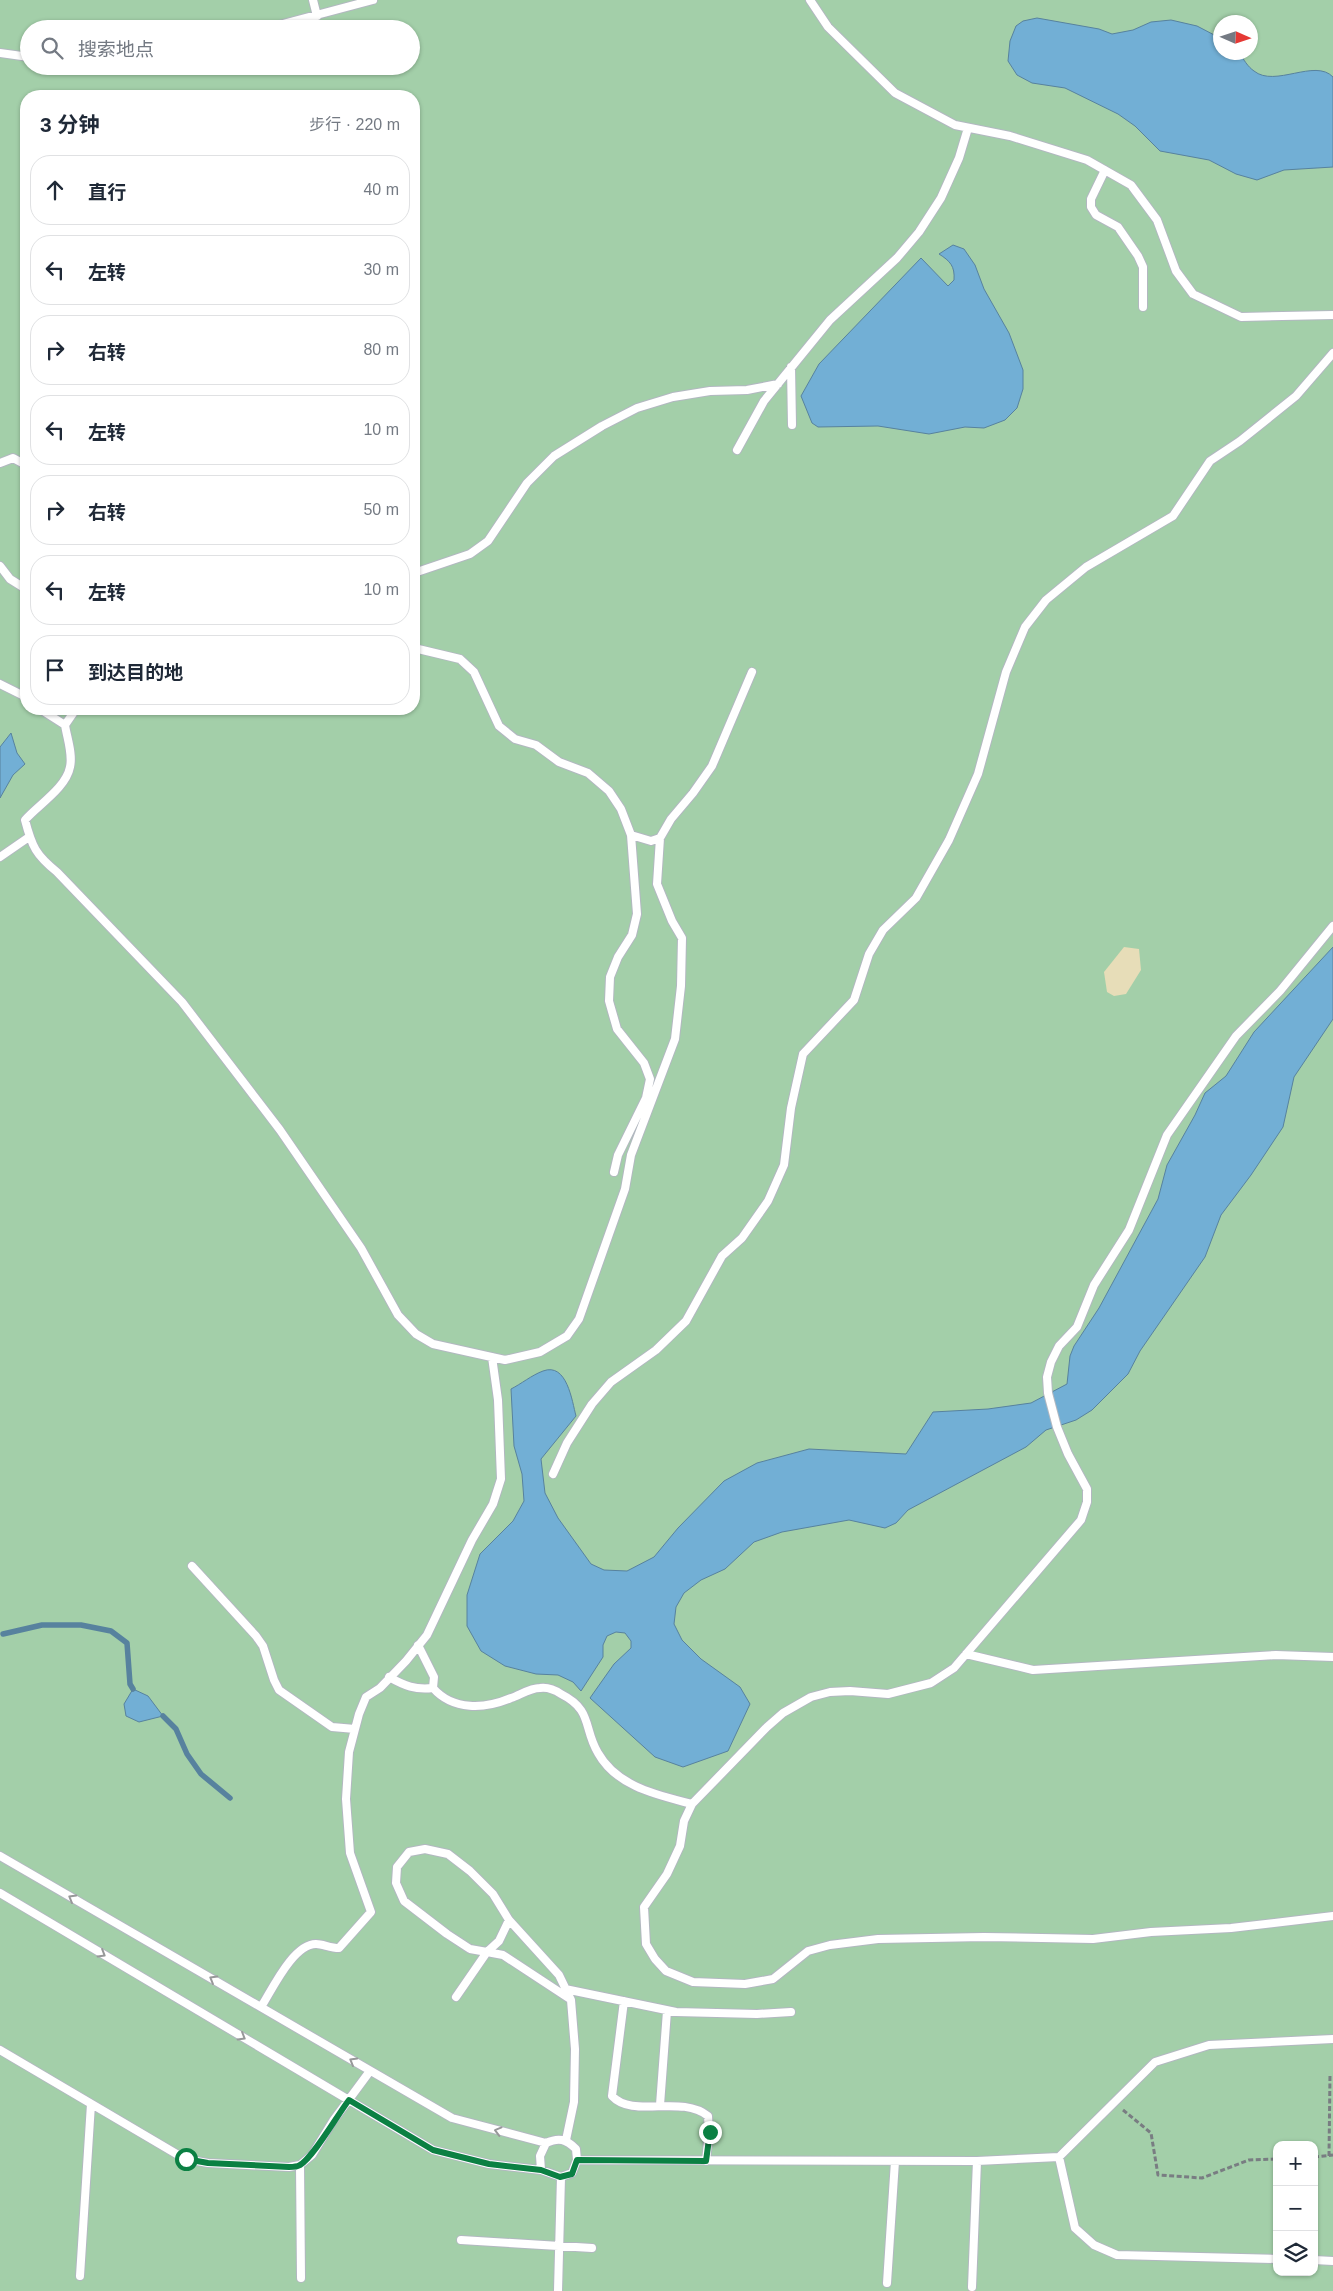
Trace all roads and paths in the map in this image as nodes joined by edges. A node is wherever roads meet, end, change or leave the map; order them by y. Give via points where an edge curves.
1 (313, 0) edge
2 (373, 0) edge
3 (810, 0) edge
4 (317, 16) junction
5 (301, 20) edge
6 (0, 53) edge
7 (20, 55) edge
8 (968, 128) junction
9 (1105, 170) junction
10 (1143, 307) dead end
11 (1333, 315) edge
12 (1333, 353) edge
13 (791, 367) junction
14 (778, 384) junction
15 (792, 425) dead end
16 (737, 450) dead end
17 (20, 462) edge
18 (0, 463) edge
19 (0, 566) edge
20 (420, 571) edge
21 (20, 585) edge
22 (420, 649) edge
23 (752, 672) dead end
24 (0, 684) edge
25 (20, 694) edge
26 (49, 715) edge
27 (72, 715) edge
28 (65, 725) junction
29 (632, 835) junction
30 (29, 837) junction
31 (660, 838) junction
32 (0, 857) edge
33 (1333, 926) edge
34 (614, 1172) dead end
35 (492, 1357) junction
36 (553, 1474) dead end
37 (192, 1566) dead end
38 (418, 1645) junction
39 (966, 1654) junction
40 (1333, 1657) edge
41 (389, 1678) junction
42 (433, 1688) junction
43 (355, 1728) junction
44 (692, 1804) junction
45 (0, 1856) edge
46 (0, 1893) edge
47 (1333, 1916) edge
48 (509, 1920) junction
49 (487, 1952) junction
50 (565, 1989) junction
51 (456, 1997) dead end
52 (571, 2000) junction
53 (624, 2001) junction
54 (261, 2008) junction
55 (667, 2011) junction
56 (791, 2012) dead end
57 (1333, 2039) edge
58 (0, 2050) edge
59 (370, 2071) junction
60 (1330, 2074) dead end
61 (349, 2100) junction
62 (1113, 2102) junction
63 (91, 2104) junction
64 (660, 2105) junction
65 (566, 2140) junction
66 (546, 2143) junction
67 (1331, 2155) edge
68 (1059, 2157) junction
69 (1318, 2157) edge
70 (1273, 2159) edge
71 (577, 2160) junction
72 (706, 2161) junction
73 (895, 2161) junction
74 (977, 2161) junction
75 (300, 2165) junction
76 (541, 2170) junction
77 (560, 2177) junction
78 (461, 2240) dead end
79 (559, 2246) junction
80 (592, 2248) dead end
81 (1273, 2259) edge
82 (1318, 2260) edge
83 (1333, 2261) edge
84 (80, 2276) dead end
85 (301, 2278) dead end
86 (886, 2283) dead end
87 (972, 2287) dead end
88 (558, 2291) edge

1 - 4 lane
2 - 4 lane
3 - 8 lane via 828,27 895,93 955,125
4 - 5 lane
6 - 7 lane
8 - 9 lane via 1042,145 1087,160
8 - 13 lane via 941,198 919,232 897,258 830,320
9 - 10 lane via 1091,199 1091,207 1096,215 1118,227 1144,267
9 - 11 lane via 1131,186 1157,220 1176,271 1193,294 1241,317
12 - 36 lane via 1296,396 1210,461 1173,516 1086,567 1046,600 1025,627 1006,672 978,774 950,840 916,898 883,930 869,954 854,1000 803,1054 791,1108 784,1166 768,1200 742,1238 722,1256 686,1321 656,1350 611,1382 592,1404 566,1443
13 - 14 lane
13 - 15 lane
14 - 16 lane via 764,401
14 - 20 lane via 673,397 637,408 602,426 554,456 527,483 488,541 470,554
17 - 18 lane via 13,458
19 - 21 lane
22 - 29 lane via 460,659 474,672 499,726 515,739 536,745 559,762 588,773 609,791
23 - 31 lane via 712,766
24 - 25 lane
26 - 28 lane
27 - 28 lane
28 - 30 lane via 70,769 55,793 25,820
29 - 31 lane via 651,841
29 - 34 lane via 637,914 632,935 610,977 609,1001 617,1029 644,1063 650,1080 646,1098 618,1155
30 - 32 lane
30 - 35 lane via 39,856 182,1002 280,1130 361,1248 398,1315 416,1334 433,1344
31 - 35 lane via 657,884 682,938 682,986 675,1039 631,1155 625,1189 579,1319 567,1336 540,1352 506,1360
33 - 39 lane via 1280,991 1236,1036 1167,1135 1129,1230 1094,1286 1077,1328 1059,1346 1051,1362 1048,1392 1057,1427 1087,1489 1088,1502 1080,1520
35 - 38 lane via 498,1400 501,1479 493,1504 472,1540 427,1635
37 - 43 lane via 256,1636 280,1690 332,1727
38 - 41 lane
38 - 42 lane via 434,1677
39 - 40 lane via 1033,1670 1276,1655
39 - 44 lane via 954,1668 932,1683 915,1689 888,1694 830,1692 811,1697 783,1713 767,1727
41 - 42 lane via 407,1688
41 - 43 lane via 366,1697
42 - 44 lane via 450,1701 467,1706 494,1703 538,1688 562,1694 578,1704 598,1754 614,1773 647,1793
43 - 54 lane via 349,1752 346,1799 350,1853 371,1912 339,1948 318,1943 308,1945 292,1958
44 - 47 lane via 684,1821 680,1846 667,1874 644,1907 643,1919 646,1944 654,1960 666,1971 693,1982 745,1984 773,1979 808,1951 830,1945 878,1940 975,1937 1093,1939
54 -> 45 lane
46 -> 61 lane
48 - 49 lane via 499,1941
48 - 49 lane via 493,1894 448,1854 425,1849 409,1852 397,1867 396,1883 404,1901 446,1934 470,1948
48 - 50 lane via 559,1975
49 - 51 lane
49 - 52 lane via 503,1955
50 - 52 lane
50 - 53 lane
52 - 65 lane via 575,2049 574,2102
53 - 55 lane
53 - 64 lane via 612,2096 618,2103
59 -> 54 lane
55 - 56 lane
55 - 64 lane
57 - 62 lane via 1209,2045 1155,2062
58 - 63 lane
59 - 61 lane
66 -> 59 lane via 452,2118
60 - 67 path
61 - 75 lane via 312,2155
61 - 76 lane via 433,2150 489,2164
62 - 68 lane
62 - 70 path via 1151,2133 1158,2175 1202,2178 1249,2160
63 - 75 lane via 186,2159 208,2163
63 - 84 lane
64 - 72 lane via 700,2109 708,2116 710,2132
65 - 66 lane via 555,2139
65 - 71 lane via 576,2149
66 - 76 lane via 540,2156
67 - 69 path
68 - 74 lane
68 - 81 lane via 1075,2228 1094,2245 1117,2255
71 - 72 lane
71 - 77 lane via 572,2174
72 - 73 lane
73 - 74 lane
73 - 86 lane
74 - 87 lane
75 - 85 lane
76 - 77 lane
77 - 79 lane
78 - 79 lane
79 - 80 lane
79 - 88 lane
82 - 83 lane

